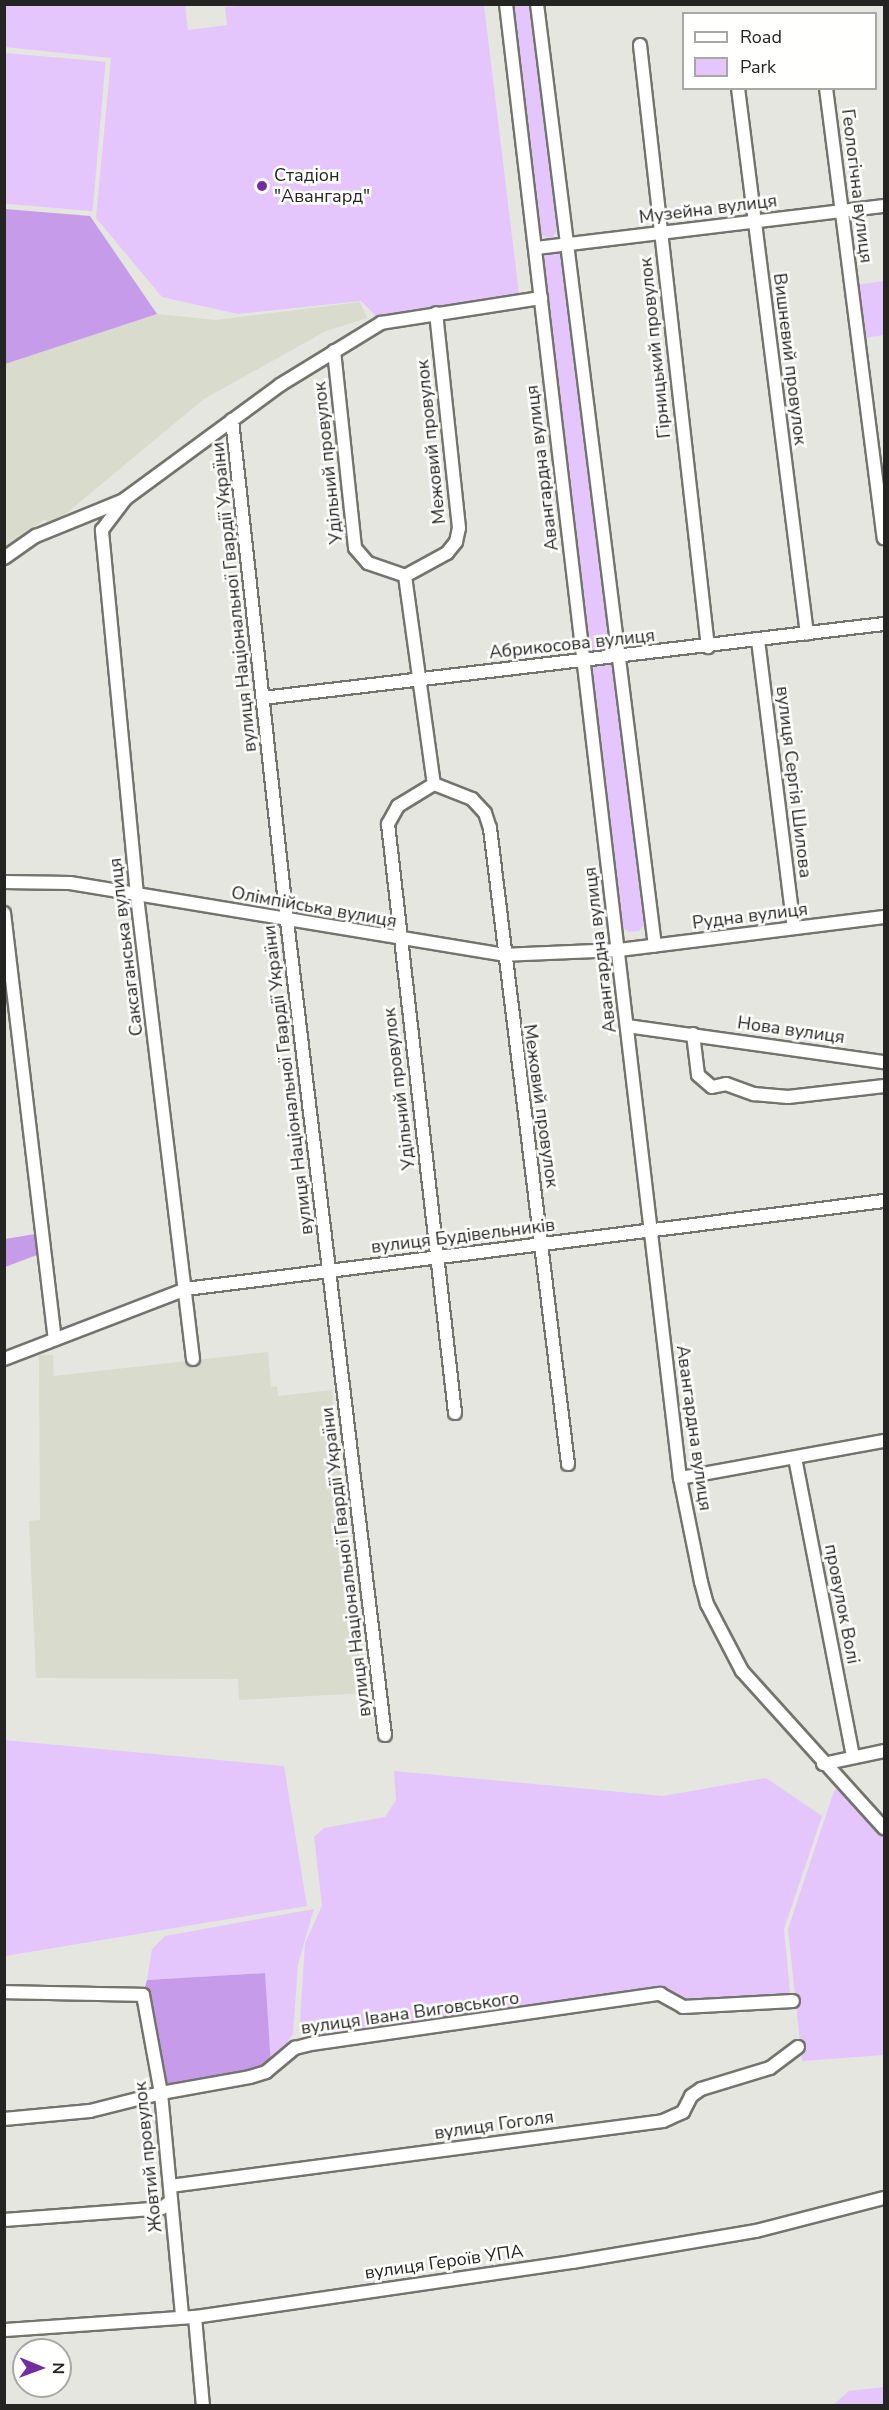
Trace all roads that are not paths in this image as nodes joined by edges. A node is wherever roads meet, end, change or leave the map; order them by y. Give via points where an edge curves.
1 (506, 4) edge
2 (537, 4) edge
3 (640, 45) dead end
4 (738, 90) edge
5 (826, 90) edge
6 (885, 206) edge
7 (842, 212) junction
8 (754, 222) junction
9 (660, 233) junction
10 (566, 244) junction
11 (536, 248) junction
12 (541, 298) junction
13 (436, 313) junction
14 (334, 351) junction
15 (232, 420) junction
16 (125, 499) junction
17 (885, 538) edge
18 (4, 558) edge
19 (405, 576) junction
20 (885, 624) edge
21 (807, 634) junction
22 (758, 640) junction
23 (708, 647) junction
24 (619, 657) junction
25 (583, 660) junction
26 (420, 679) junction
27 (263, 698) junction
28 (434, 784) junction
29 (4, 882) edge
30 (137, 895) junction
31 (4, 913) edge
32 (885, 917) edge
33 (287, 921) junction
34 (794, 928) junction
35 (399, 940) junction
36 (655, 946) junction
37 (619, 950) junction
38 (503, 955) junction
39 (627, 1026) junction
40 (693, 1034) junction
41 (885, 1062) edge
42 (885, 1086) edge
43 (885, 1201) edge
44 (651, 1230) junction
45 (542, 1244) junction
46 (437, 1258) junction
47 (329, 1270) junction
48 (186, 1289) junction
49 (55, 1339) junction
50 (4, 1359) edge
51 (193, 1359) dead end
52 (455, 1413) dead end
53 (885, 1442) edge
54 (795, 1458) junction
55 (568, 1464) dead end
56 (680, 1478) junction
57 (385, 1734) dead end
58 (885, 1751) edge
59 (853, 1756) junction
60 (823, 1764) junction
61 (885, 1828) edge
62 (4, 1992) edge
63 (793, 2001) dead end
64 (798, 2047) dead end
65 (161, 2093) junction
66 (4, 2119) edge
67 (170, 2186) junction
68 (885, 2198) edge
69 (171, 2200) junction
70 (4, 2220) edge
71 (182, 2317) junction
72 (195, 2317) junction
73 (4, 2330) edge
74 (203, 2406) edge

1 - 11 street, Авангардна вулиця
2 - 10 street
3 - 9 street, Гірницький провулок
4 - 8 street, Вишневий провулок
5 - 7 street, Геологічна вулиця
6 - 7 street, Музейна вулиця
7 - 8 street, Музейна вулиця
7 - 17 street, Геологічна вулиця
8 - 9 street, Музейна вулиця
8 - 21 street, Вишневий провулок
9 - 10 street, Музейна вулиця
9 - 23 street, Гірницький провулок
10 - 11 street, Музейна вулиця
10 - 24 street
11 - 12 street, Авангардна вулиця
12 - 13 street
12 - 25 street, Авангардна вулиця
13 - 14 street via 381,323
13 - 19 street, Межовий провулок via 459,528 456,542 447,553
14 - 15 street
14 - 19 street, Удільний провулок via 356,549 368,563
15 - 16 street
15 - 27 street, вулиця Національної Гвардії України
16 - 18 street via 36,536
16 - 30 street, Саксаганська вулиця via 102,530
19 - 26 street
20 - 21 street, Абрикосова вулиця
21 - 22 street, Абрикосова вулиця
22 - 23 street, Абрикосова вулиця
22 - 34 street, вулиця Сергія Шилова
23 - 24 street, Абрикосова вулиця
24 - 25 street, Абрикосова вулиця
24 - 36 street
25 - 26 street, Абрикосова вулиця
25 - 37 street, Авангардна вулиця
26 - 27 street, Абрикосова вулиця
26 - 28 street
27 - 33 street, вулиця Національної Гвардії України
28 - 35 street, Удільний провулок via 398,806 388,824
28 - 38 street, Межовий провулок via 472,799 485,813
29 - 30 street, Олімпійська вулиця via 70,883
30 - 33 street, Олімпійська вулиця
30 - 48 street, Саксаганська вулиця
31 - 49 street
32 - 34 street, Рудна вулиця
33 - 35 street, Олімпійська вулиця
33 - 47 street, вулиця Національної Гвардії України
34 - 36 street, Рудна вулиця
35 - 38 street, Олімпійська вулиця
35 - 46 street, Удільний провулок
36 - 37 street, Рудна вулиця
37 - 38 street, Олімпійська вулиця
37 - 39 street, Авангардна вулиця
38 - 45 street, Межовий провулок
39 - 40 street, Нова вулиця
39 - 44 street, Авангардна вулиця
40 - 41 street, Нова вулиця
40 - 42 street via 698,1076 712,1087 726,1084 754,1094 788,1097
43 - 44 street, вулиця Будівельників
44 - 45 street, вулиця Будівельників
44 - 56 street, Авангардна вулиця
45 - 46 street, вулиця Будівельників
45 - 55 street, Межовий провулок
46 - 47 street, вулиця Будівельників
46 - 52 street, Удільний провулок
47 - 48 street, вулиця Будівельників
47 - 57 street, вулиця Національної Гвардії України
48 - 49 street, вулиця Будівельників
48 - 51 street, Саксаганська вулиця
49 - 50 street, вулиця Будівельників
53 - 54 street
54 - 56 street
54 - 59 street, провулок Волі
56 - 60 street, Авангардна вулиця via 707,1604 742,1671
58 - 59 street
59 - 60 street
60 - 61 street, Авангардна вулиця
62 - 65 street, Жовтий провулок via 142,1995
63 - 65 street, вулиця Івана Виговського via 683,2007 660,1994 311,2044 287,2053 259,2074
64 - 67 street, вулиця Гоголя via 770,2068 701,2089 691,2096 683,2112 663,2121
65 - 66 street, вулиця Івана Виговського via 90,2111
65 - 67 street, Жовтий провулок
67 - 69 street, Жовтий провулок
68 - 72 street, вулиця Героїв УПА via 756,2231
69 - 70 street via 162,2208
69 - 71 street, Жовтий провулок
71 - 72 street, вулиця Героїв УПА
71 - 73 street, вулиця Героїв УПА
72 - 74 street

